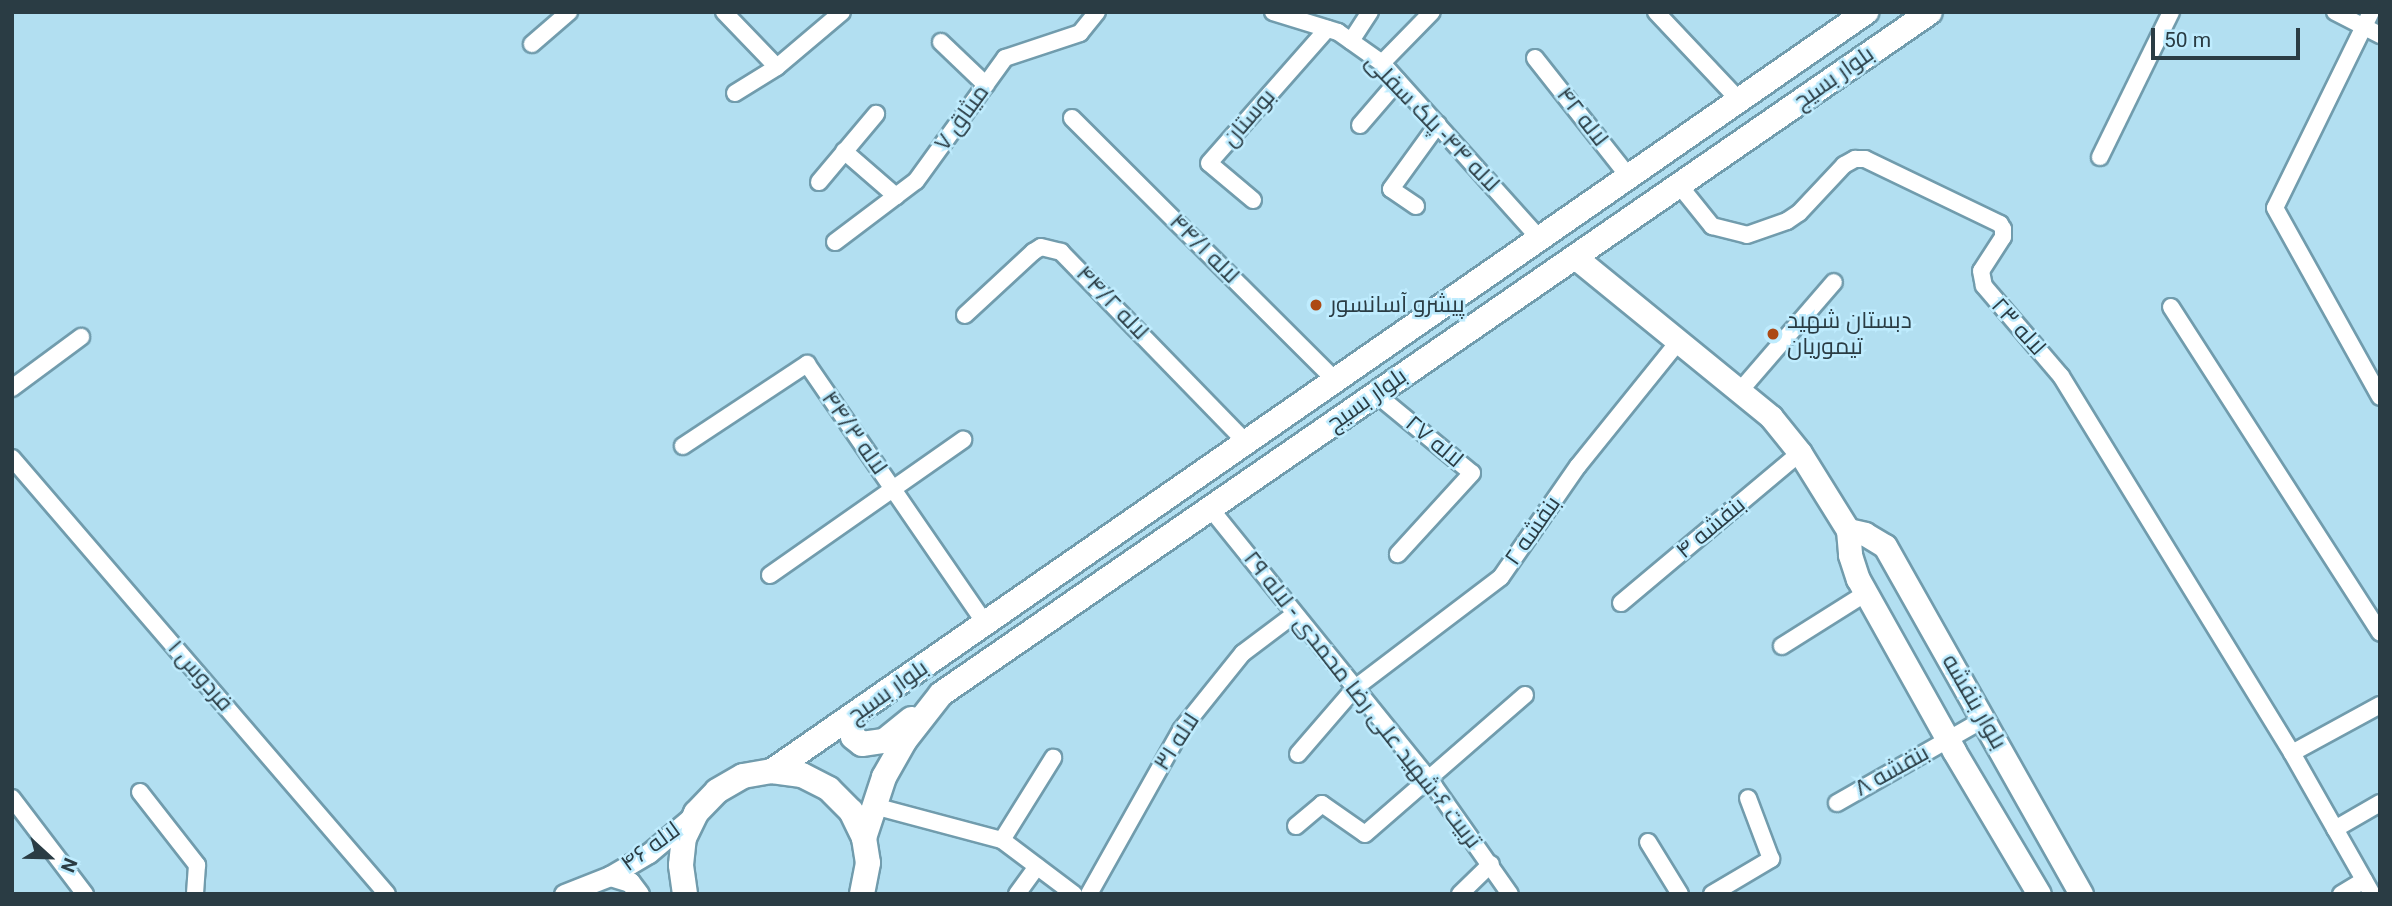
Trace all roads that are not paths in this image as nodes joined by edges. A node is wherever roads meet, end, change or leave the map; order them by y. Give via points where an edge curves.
1 (569, 12) edge
2 (724, 12) edge
3 (842, 12) edge
4 (1097, 12) edge
5 (1273, 12) edge
6 (1370, 12) edge
7 (1432, 12) edge
8 (1656, 12) edge
9 (1866, 12) edge
10 (1930, 12) edge
11 (2171, 12) edge
12 (2335, 12) edge
13 (2367, 19) edge
14 (1327, 29) junction
15 (2380, 34) edge
16 (1351, 41) junction
17 (941, 42) dead end
18 (532, 44) dead end
19 (1535, 58) dead end
20 (1382, 63) junction
21 (777, 67) junction
22 (1398, 81) junction
23 (986, 85) junction
24 (735, 93) dead end
25 (1739, 100) junction
26 (876, 114) dead end
27 (1072, 118) dead end
28 (1438, 124) junction
29 (1360, 125) dead end
30 (844, 151) junction
31 (2100, 157) dead end
32 (1629, 177) junction
33 (819, 182) dead end
34 (1679, 185) junction
35 (896, 196) junction
36 (1254, 200) dead end
37 (1416, 206) dead end
38 (1540, 239) junction
39 (835, 242) dead end
40 (1575, 257) junction
41 (1834, 282) dead end
42 (2171, 307) dead end
43 (965, 315) dead end
44 (81, 337) dead end
45 (1678, 342) junction
46 (1336, 380) junction
47 (12, 388) edge
48 (1739, 392) junction
49 (1376, 394) junction
50 (2380, 397) edge
51 (963, 440) dead end
52 (1246, 442) junction
53 (683, 446) dead end
54 (1800, 453) junction
55 (12, 458) edge
56 (893, 489) junction
57 (1210, 508) junction
58 (1848, 530) junction
59 (1398, 554) dead end
60 (770, 575) dead end
61 (1866, 593) junction
62 (1621, 603) dead end
63 (1295, 614) junction
64 (986, 624) junction
65 (2380, 633) edge
66 (1782, 646) dead end
67 (1355, 688) junction
68 (941, 694) junction
69 (1525, 695) dead end
70 (2380, 705) edge
71 (849, 719) junction
72 (1984, 719) junction
73 (1948, 740) junction
74 (2292, 753) junction
75 (1298, 754) dead end
76 (1053, 758) dead end
77 (772, 771) junction
78 (1428, 779) junction
79 (140, 792) dead end
80 (12, 798) edge
81 (1748, 798) dead end
82 (1837, 803) dead end
83 (2380, 803) edge
84 (873, 806) junction
85 (696, 813) junction
86 (1296, 826) dead end
87 (2335, 829) junction
88 (864, 838) junction
89 (1002, 840) junction
90 (1647, 842) dead end
91 (1491, 864) junction
92 (1037, 866) junction
93 (610, 876) junction
94 (2368, 887) edge
95 (2035, 892) edge
96 (85, 894) edge
97 (195, 894) edge
98 (387, 894) edge
99 (564, 894) edge
100 (639, 894) edge
101 (685, 894) edge
102 (862, 894) edge
103 (1017, 894) edge
104 (1074, 894) edge
105 (1089, 894) edge
106 (1460, 894) edge
107 (1510, 894) edge
108 (1680, 894) edge
109 (1712, 894) edge
110 (2081, 894) edge
111 (2341, 894) edge

1 - 18 street
2 - 21 street
3 - 21 street
4 - 23 street, میثاق ۷ via 1080,33 1005,58
5 - 14 street, لاله ۴۴- پلک سفلی
6 - 16 street
7 - 20 street
8 - 25 street
9 - 25 main road, بلوار بسیج
10 - 34 main road, بلوار بسیج
11 - 31 street
12 - 13 street
13 - 15 street
13 - 50 street via 2275,208
14 - 16 street, لاله ۴۴- پلک سفلی
14 - 36 street, بوستان via 1209,163
16 - 20 street, لاله ۴۴- پلک سفلی
17 - 23 street
19 - 32 street, لاله ۴۲
20 - 22 street, لاله ۴۴- پلک سفلی
21 - 24 street
22 - 28 street, لاله ۴۴- پلک سفلی
22 - 29 street
23 - 35 street, میثاق ۷ via 916,181
25 - 32 main road, بلوار بسیج
26 - 30 street
27 - 46 street, لاله ۴۴/۱
28 - 37 street via 1391,189
28 - 38 street, لاله ۴۴- پلک سفلی
30 - 33 street
30 - 35 street
32 - 38 main road, بلوار بسیج
34 - 40 main road, بلوار بسیج
34 - 74 street, لاله ۲۳ via 1712,226 1747,235 1787,221 1844,165 1865,159 2000,224 2003,237 1981,271 1984,286 2061,376
35 - 39 street, میثاق ۷
38 - 46 main road, بلوار بسیج
40 - 45 main road, بلوار بنفشه
40 - 49 main road, بلوار بسیج
41 - 48 street
42 - 65 street
43 - 52 street, لاله ۴۴/۲ via 1033,252 1041,247 1061,252
44 - 47 street
45 - 48 main road, بلوار بنفشه
45 - 67 street, بنفشه ۲ via 1578,466 1501,578
46 - 52 main road, بلوار بسیج
48 - 54 main road, بلوار بنفشه via 1771,417
49 - 57 main road, بلوار بسیج
49 - 59 street, لاله ۲۷ via 1472,473
51 - 56 street
52 - 64 main road, بلوار بسیج
53 - 56 street, لاله ۴۴/۳ via 807,364
54 - 58 main road, بلوار بنفشه
54 - 62 street, بنفشه ۴
55 - 98 street, فردوس ۱
56 - 60 street
56 - 64 street, لاله ۴۴/۳
57 - 63 street, تربیت ۶-شهید علی رضا محمدی - لاله ۲۹
57 - 68 main road, بلوار بسیج
58 - 61 main road, بلوار بنفشه via 1850,555
58 - 72 main road, بلوار بنفشه via 1885,546
61 - 66 street
61 - 73 main road, بلوار بنفشه
63 - 67 street, تربیت ۶-شهید علی رضا محمدی - لاله ۲۹
63 - 105 street, لاله ۳۱ via 1243,653 1181,730
64 - 71 main road, بلوار بسیج
67 - 75 street, بنفشه ۲
67 - 78 street, تربیت ۶-شهید علی رضا محمدی - لاله ۲۹
68 - 71 main road via 884,741 862,744 853,737
68 - 84 main road, بلوار بسیج via 905,740
69 - 78 street
70 - 74 street
71 - 77 main road, بلوار بسیج
72 - 73 street, بنفشه ۸
72 - 110 main road, بلوار بنفشه
73 - 82 street, بنفشه ۸
73 - 95 main road, بلوار بنفشه
74 - 87 street
76 - 89 street
77 - 85 main road via 743,776 717,791
77 - 88 main road via 802,775 830,789 851,811
78 - 86 street via 1365,834 1322,804
78 - 91 street, تربیت ۶-شهید علی رضا محمدی - لاله ۲۹
79 - 97 street via 197,864
80 - 96 street
81 - 109 street via 1771,859
83 - 87 street
84 - 88 main road, بلوار بسیج
84 - 89 street
85 - 93 street, لاله ۴۶ via 649,853
85 - 101 main road via 684,838
87 - 94 street
88 - 102 main road via 868,863
89 - 92 street
90 - 108 street
91 - 106 street
91 - 107 street, تربیت ۶-شهید علی رضا محمدی - لاله ۲۹
92 - 103 street
92 - 104 street
93 - 99 street, لاله ۴۶
93 - 100 street via 630,882
94 - 111 street

